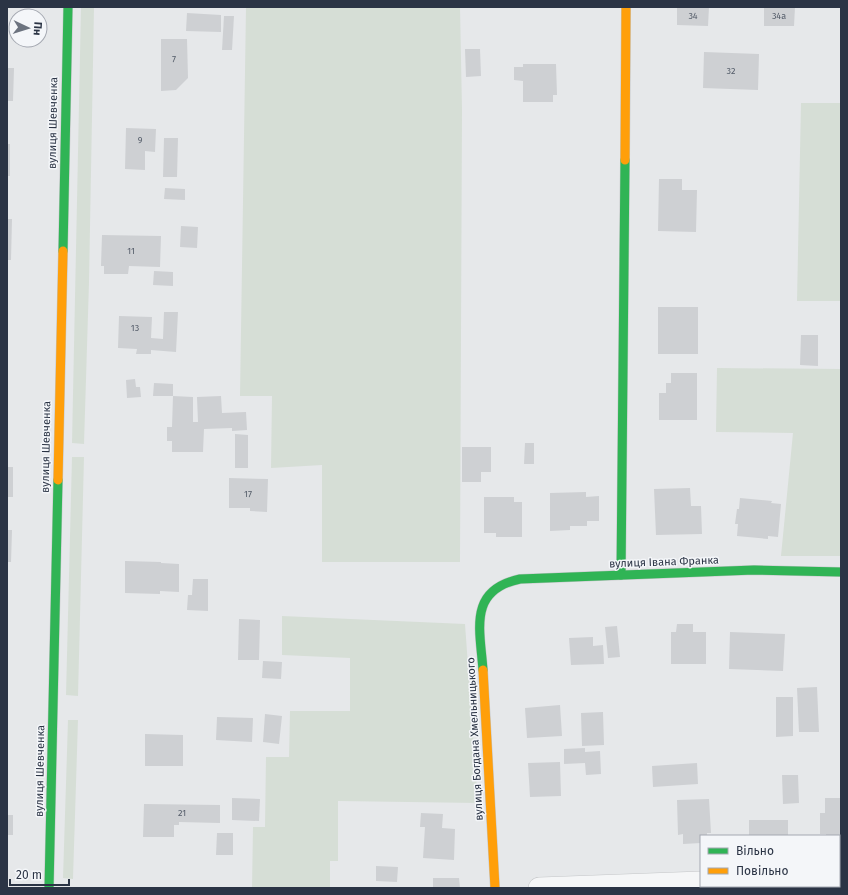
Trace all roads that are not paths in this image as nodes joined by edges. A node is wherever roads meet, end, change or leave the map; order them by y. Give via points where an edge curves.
1 (68, 7) edge
2 (626, 7) edge
3 (841, 572) edge
4 (622, 575) junction
5 (491, 591) joint
6 (700, 882) edge
7 (49, 888) edge
8 (495, 888) edge
9 (539, 888) edge

1 - 7 street, вулиця Шевченка
2 - 4 street
3 - 4 street, вулиця Івана Франка via 754,570
4 - 5 street, вулиця Івана Франка via 520,579 506,582
5 - 8 street, вулиця Богдана Хмельницького via 482,608 480,624
6 - 9 street

